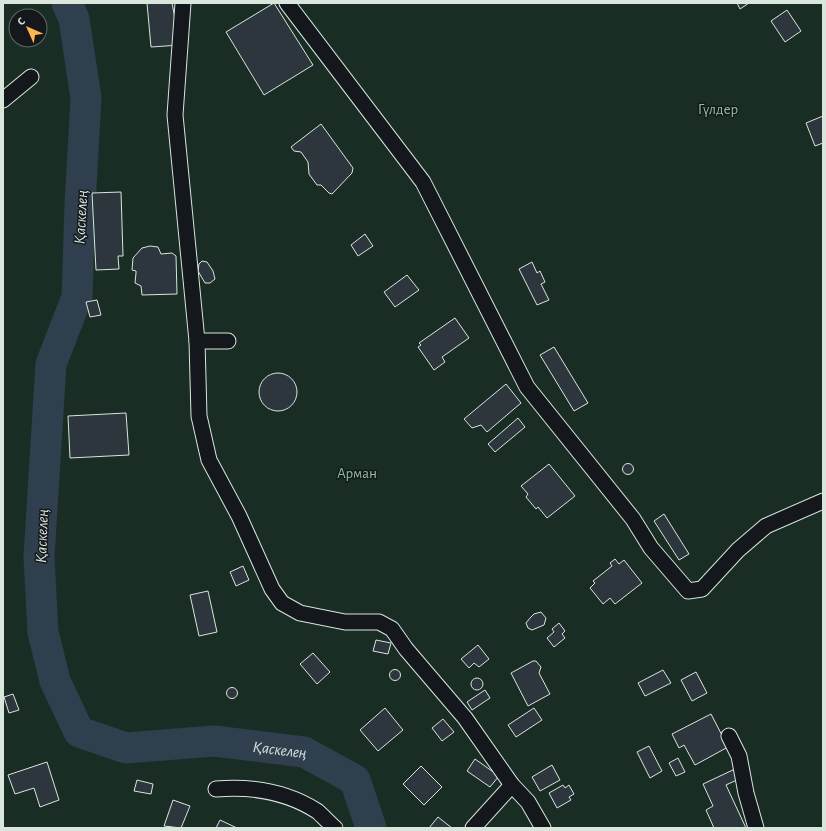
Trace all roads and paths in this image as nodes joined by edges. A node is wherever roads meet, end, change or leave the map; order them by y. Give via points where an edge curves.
1 (183, 3) edge
2 (287, 3) edge
3 (31, 77) dead end
4 (3, 100) edge
5 (197, 341) junction
6 (228, 341) dead end
7 (823, 502) edge
8 (729, 736) dead end
9 (512, 785) junction
10 (216, 789) dead end
11 (335, 828) edge
12 (473, 828) edge
13 (543, 828) edge
14 (756, 828) edge

1 - 5 street via 175,115
2 - 7 street via 423,182 527,387 633,519 656,554 688,591 702,589 738,550 766,526
3 - 4 street
5 - 6 street
5 - 9 street via 199,416 209,460 239,516 272,589 282,603 300,613 345,622 379,622 392,629 465,718
8 - 14 street via 740,756 746,793
9 - 12 street
9 - 13 street via 528,802
10 - 11 street via 248,788 285,796 317,812

